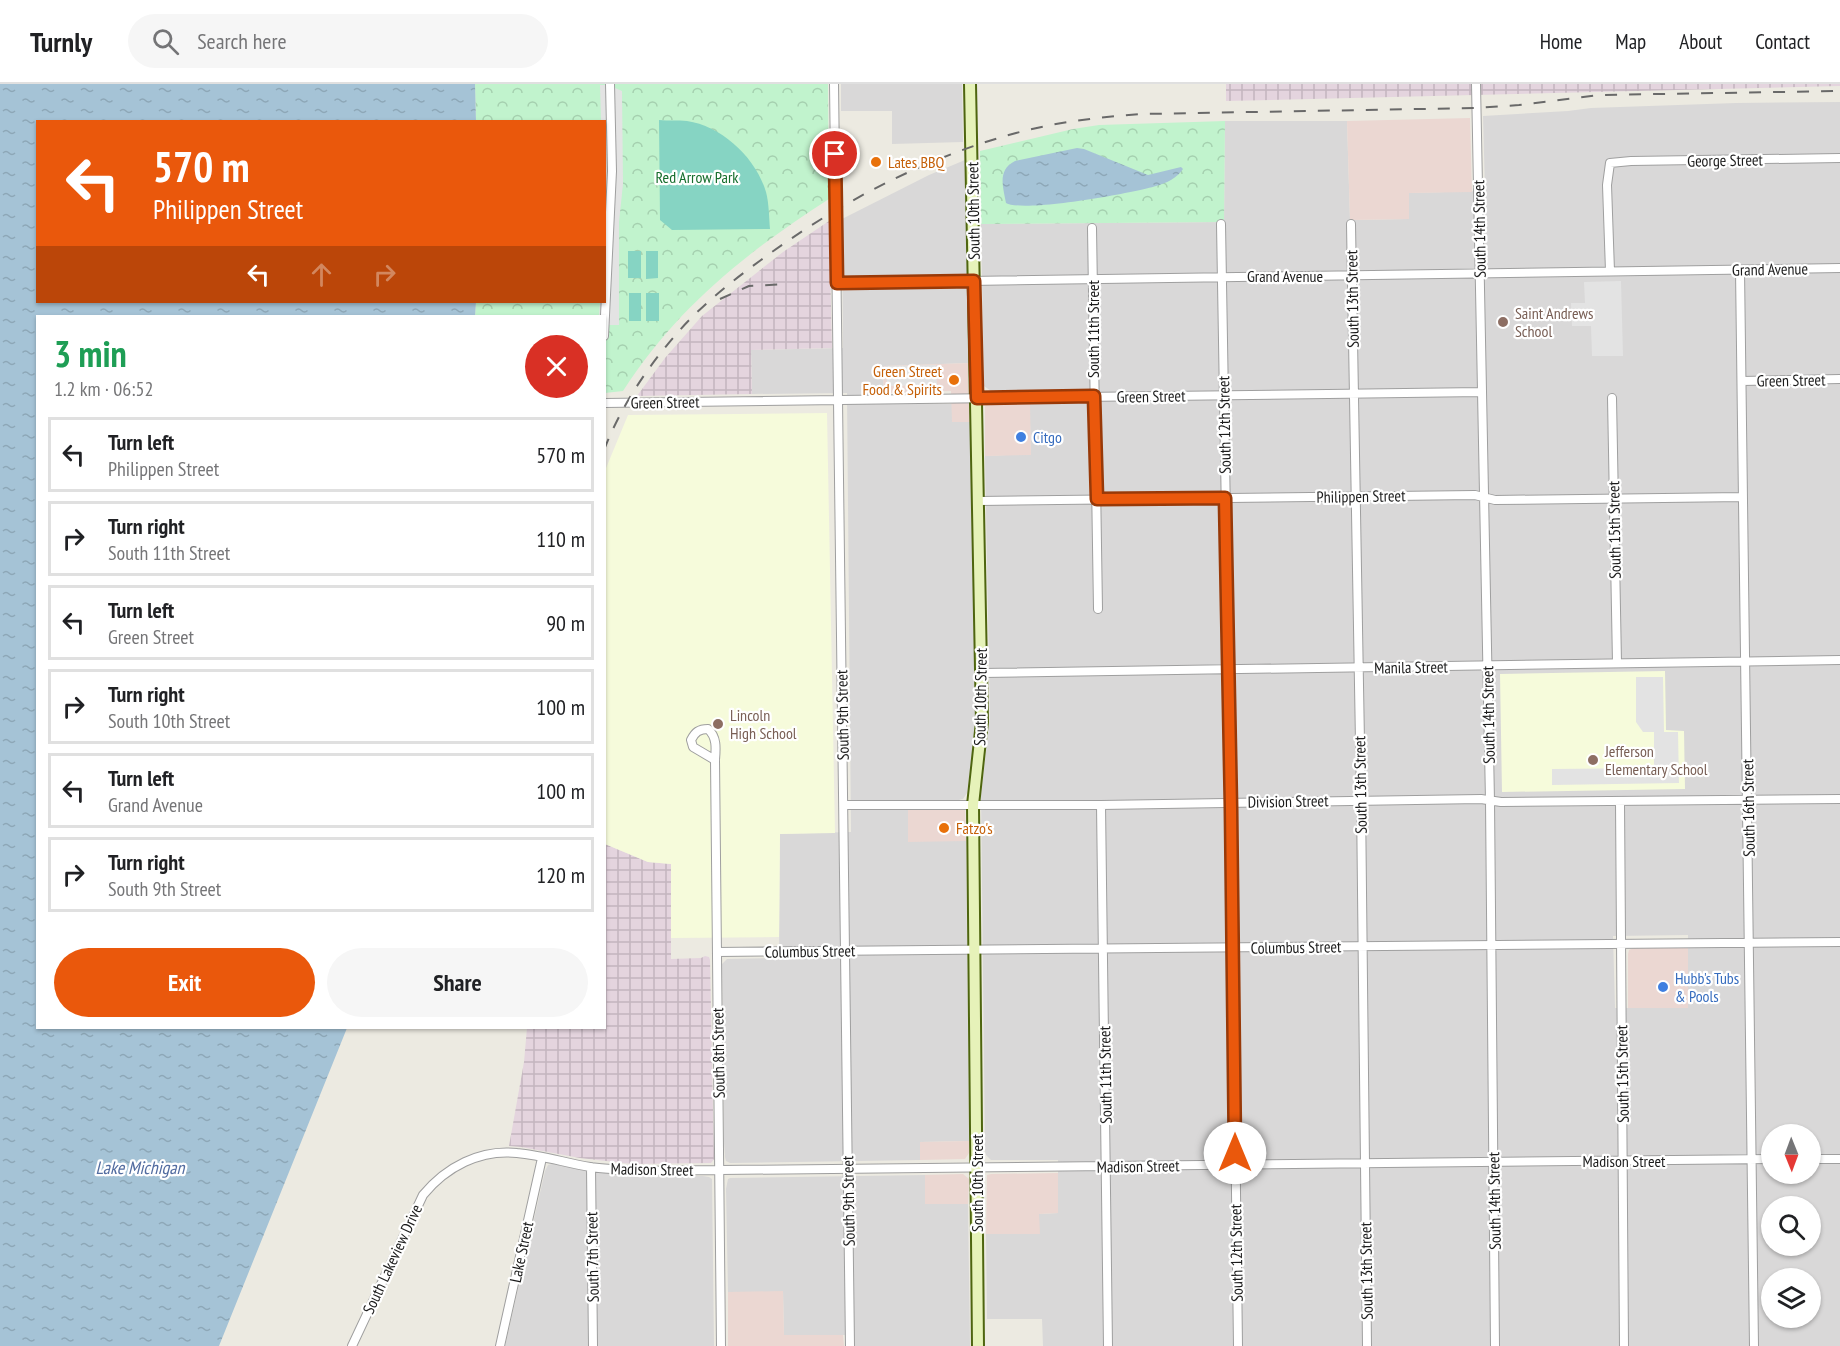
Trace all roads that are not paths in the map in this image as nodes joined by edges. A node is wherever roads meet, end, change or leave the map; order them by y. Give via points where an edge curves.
1 (610, 84) edge
2 (834, 84) edge
3 (970, 84) edge
4 (1476, 84) edge
5 (1840, 158) edge
6 (1221, 224) dead end
7 (1351, 224) dead end
8 (1092, 228) dead end
9 (1840, 268) edge
10 (1740, 270) junction
11 (1610, 271) junction
12 (1480, 274) junction
13 (1352, 276) junction
14 (1222, 277) junction
15 (1093, 280) junction
16 (974, 281) junction
17 (837, 283) junction
18 (606, 295) edge
19 (1840, 379) edge
20 (1742, 381) junction
21 (1482, 392) junction
22 (1353, 393) junction
23 (1224, 395) junction
24 (1094, 396) junction
25 (977, 398) junction
26 (1612, 398) dead end
27 (838, 400) junction
28 (606, 403) edge
29 (1355, 496) junction
30 (1743, 496) junction
31 (1485, 497) junction
32 (1225, 498) junction
33 (1097, 499) junction
34 (1614, 499) junction
35 (979, 501) junction
36 (1098, 609) dead end
37 (1840, 660) edge
38 (1746, 662) junction
39 (1617, 663) junction
40 (1488, 666) junction
41 (1358, 668) junction
42 (1229, 669) junction
43 (982, 673) junction
44 (715, 760) dead end
45 (1840, 799) edge
46 (1360, 800) junction
47 (1748, 800) junction
48 (1490, 801) junction
49 (1231, 802) junction
50 (1620, 802) junction
51 (844, 805) junction
52 (973, 805) junction
53 (1101, 805) junction
54 (1840, 942) edge
55 (1750, 943) junction
56 (1492, 944) junction
57 (1620, 944) junction
58 (1362, 946) junction
59 (1233, 947) junction
60 (1103, 948) junction
61 (974, 950) junction
62 (846, 951) junction
63 (717, 952) junction
64 (542, 1158) junction
65 (1821, 1159) edge
66 (1840, 1159) edge
67 (1752, 1160) junction
68 (1761, 1160) edge
69 (1623, 1161) junction
70 (1493, 1162) junction
71 (1364, 1164) junction
72 (1235, 1165) junction
73 (1106, 1166) junction
74 (591, 1167) junction
75 (977, 1167) junction
76 (848, 1168) junction
77 (719, 1171) junction
78 (352, 1346) edge
79 (500, 1346) edge
80 (593, 1346) edge
81 (721, 1346) edge
82 (850, 1346) edge
83 (978, 1346) edge
84 (1108, 1346) edge
85 (1238, 1346) edge
86 (1367, 1346) edge
87 (1495, 1346) edge
88 (1624, 1346) edge
89 (1754, 1346) edge

1 - 18 street via 612,171
2 - 17 street, South 9th Street
3 - 16 street, South 10th Street
4 - 12 street, South 14th Street
5 - 11 street, George Street via 1610,163
6 - 14 street, South 12th Street
7 - 13 street, South 13th Street
8 - 15 street, South 11th Street
9 - 10 street, Grand Avenue
10 - 11 street, Grand Avenue
10 - 20 street, South 16th Street
11 - 12 street, Grand Avenue
12 - 13 street, Grand Avenue
12 - 21 street, South 14th Street
13 - 14 street, Grand Avenue
13 - 22 street, South 13th Street
14 - 15 street, Grand Avenue
14 - 23 street, South 12th Street
15 - 16 street, Grand Avenue
15 - 24 street, South 11th Street
16 - 17 street, Grand Avenue
16 - 25 street, South 10th Street
17 - 27 street, South 9th Street
19 - 20 street, Green Street
20 - 30 street, South 16th Street
21 - 22 street, Green Street
21 - 31 street, South 14th Street
22 - 23 street, Green Street
22 - 29 street, South 13th Street
23 - 24 street, Green Street
23 - 32 street, South 12th Street
24 - 25 street, Green Street
24 - 33 street, South 11th Street
25 - 27 street, Green Street
25 - 35 street, South 10th Street
26 - 34 street, South 15th Street
27 - 28 street, Green Street
27 - 51 street, South 9th Street
29 - 31 street, Philippen Street
29 - 32 street, Philippen Street
29 - 41 street, South 13th Street
30 - 34 street, Philippen Street
30 - 38 street, South 16th Street
31 - 34 street, Philippen Street
31 - 40 street, South 14th Street
32 - 33 street, Philippen Street
32 - 42 street, South 12th Street
33 - 35 street, Philippen Street
33 - 36 street, South 11th Street
34 - 39 street, South 15th Street
35 - 43 street, South 10th Street
37 - 38 street, Manila Street
38 - 39 street, Manila Street
38 - 47 street, South 16th Street
39 - 40 street, Manila Street
40 - 41 street, Manila Street
40 - 48 street, South 14th Street
41 - 42 street, Manila Street
41 - 46 street, South 13th Street
42 - 43 street, Manila Street
42 - 49 street, South 12th Street
43 - 52 street, South 10th Street via 982,722
44 - 63 street, South 8th Street
45 - 47 street, Division Street
46 - 48 street, Division Street
46 - 49 street, Division Street
46 - 58 street, South 13th Street
47 - 50 street, Division Street
47 - 55 street, South 16th Street
48 - 50 street, Division Street
48 - 56 street, South 14th Street
49 - 53 street, Division Street
49 - 59 street, South 12th Street
50 - 57 street, South 15th Street
51 - 52 street, Division Street
51 - 62 street, South 9th Street
52 - 53 street, Division Street
52 - 61 street, South 10th Street
53 - 60 street, South 11th Street
54 - 55 street, Columbus Street
55 - 57 street, Columbus Street
55 - 67 street, South 16th Street
56 - 57 street, Columbus Street
56 - 58 street, Columbus Street
56 - 70 street, South 14th Street
57 - 69 street, South 15th Street
58 - 59 street, Columbus Street
58 - 71 street, South 13th Street
59 - 60 street, Columbus Street
59 - 72 street, South 12th Street
60 - 61 street, Columbus Street
60 - 73 street, South 11th Street
61 - 62 street, Columbus Street
61 - 75 street, South 10th Street
62 - 63 street, Columbus Street
62 - 76 street, South 9th Street
63 - 77 street, South 8th Street
64 - 74 street, Madison Street
64 - 78 street, South Lakeview Drive via 512,1152 479,1156 453,1167 436,1181 415,1210
64 - 79 street, Lake Street
65 - 66 street
67 - 68 street, Madison Street
67 - 69 street, Madison Street
67 - 89 street, South 16th Street
69 - 70 street, Madison Street
69 - 88 street, South 15th Street
70 - 71 street, Madison Street
70 - 87 street, South 14th Street
71 - 72 street, Madison Street
71 - 86 street, South 13th Street
72 - 73 street, Madison Street
72 - 85 street, South 12th Street
73 - 75 street, Madison Street
73 - 84 street, South 11th Street
74 - 77 street, Madison Street
74 - 80 street, South 7th Street
75 - 76 street, Madison Street
75 - 83 street, South 10th Street
76 - 77 street, Madison Street
76 - 82 street, South 9th Street
77 - 81 street, South 8th Street

